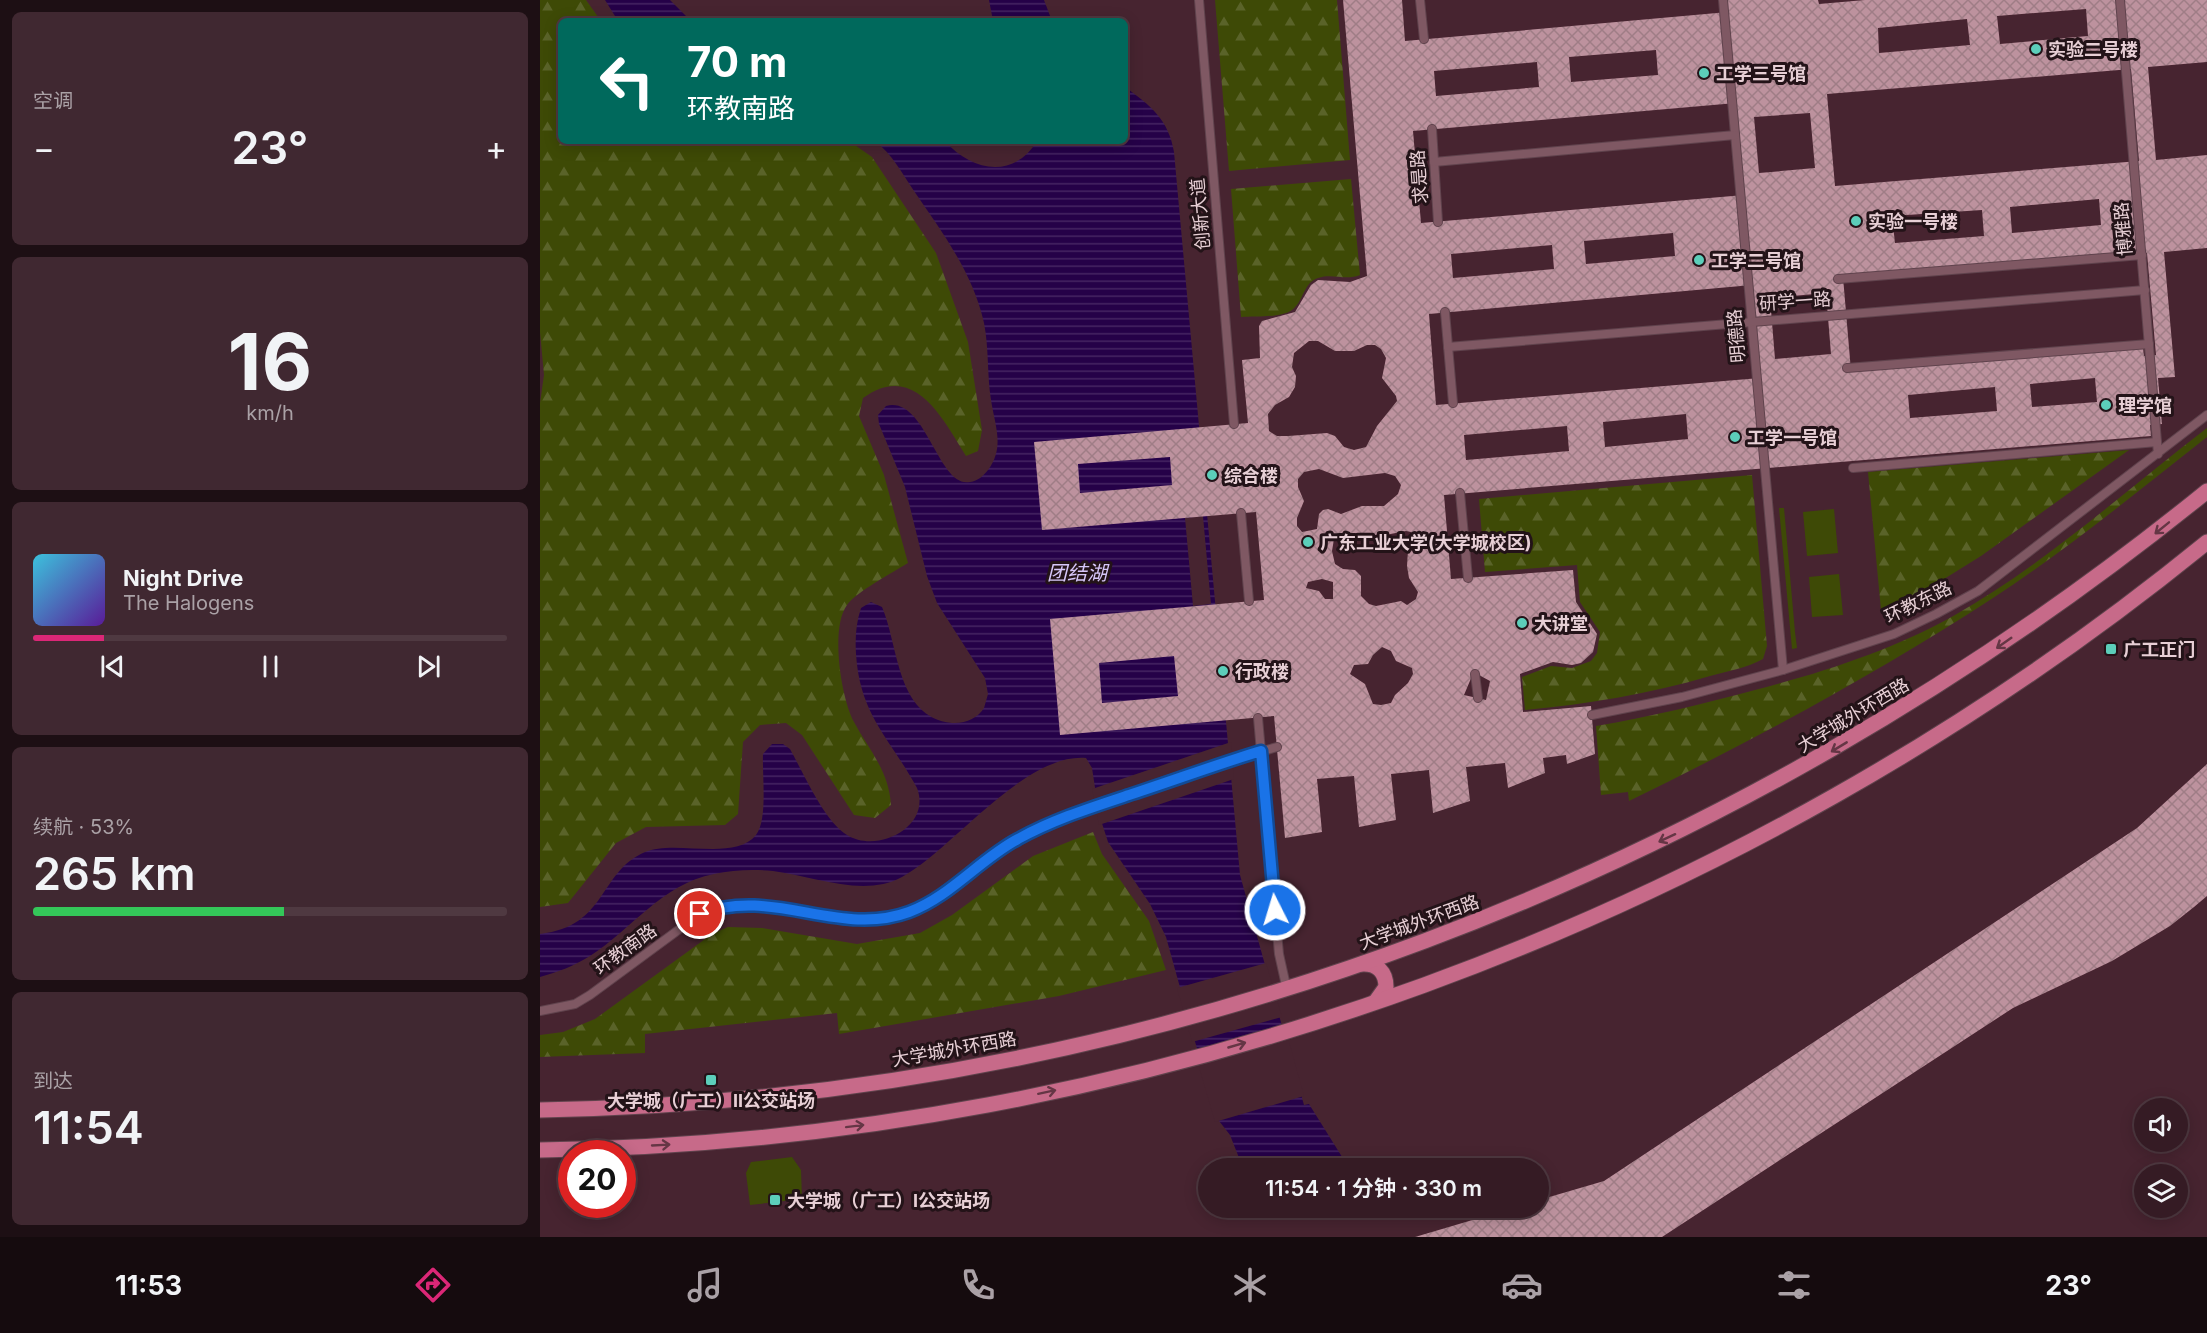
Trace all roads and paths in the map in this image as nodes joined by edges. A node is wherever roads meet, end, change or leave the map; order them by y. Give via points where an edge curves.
1 (1199, 0) edge
2 (1420, 0) edge
3 (1723, 0) edge
4 (2121, 0) edge
5 (1424, 39) dead end
6 (1432, 129) dead end
7 (1735, 135) junction
8 (1434, 162) junction
9 (1438, 222) dead end
10 (2142, 255) junction
11 (1838, 279) dead end
12 (2145, 290) junction
13 (1444, 312) dead end
14 (1751, 321) junction
15 (2149, 344) junction
16 (1448, 347) junction
17 (1847, 368) dead end
18 (1453, 403) dead end
19 (2207, 415) edge
20 (1234, 424) dead end
21 (2157, 442) junction
22 (2158, 454) junction
23 (1852, 468) dead end
24 (2207, 491) edge
25 (1460, 493) dead end
26 (1241, 513) dead end
27 (2207, 542) edge
28 (1468, 578) dead end
29 (1249, 601) dead end
30 (1783, 670) junction
31 (1475, 674) dead end
32 (1478, 698) dead end
33 (1592, 715) dead end
34 (1258, 718) dead end
35 (1277, 747) dead end
36 (1261, 751) junction
37 (1360, 964) junction
38 (1287, 990) junction
39 (1374, 1002) junction
40 (540, 1011) edge
41 (540, 1110) edge
42 (540, 1150) edge

1 - 20 lane, 创新大道
2 - 5 lane
3 - 7 lane, 明德路
4 - 10 lane, 博雅路
6 - 8 lane, 求是路
7 - 8 lane
7 - 14 lane, 明德路
8 - 9 lane, 求是路
10 - 11 lane
10 - 12 lane, 博雅路
12 - 14 lane, 研学一路
12 - 15 lane, 博雅路
13 - 16 lane
14 - 16 lane, 研学一路
14 - 30 lane, 明德路
15 - 17 lane
15 - 21 lane, 博雅路
16 - 18 lane
19 - 22 lane, 环教东路
21 - 22 lane, 博雅路
21 - 23 lane
22 - 30 lane, 环教东路 via 1978,591 1894,634
24 -> 37 main road, 大学城外环西路 via 2122,559 1993,650 1820,758 1690,827 1588,875 1480,921
25 - 28 lane
26 - 29 lane
27 - 39 main road via 2118,613 1998,696 1839,793 1604,911 1495,958
30 - 33 lane, 环教东路 via 1682,698
31 - 32 lane
34 - 36 lane
35 - 36 lane
36 - 38 lane via 1280,954
36 - 40 lane, 环教南路 via 1088,809 1017,839 910,912 858,921 760,904 723,905 700,914 575,1004
37 - 38 main road, 大学城外环西路
37 - 39 main road via 1380,969 1386,980 1384,994
38 - 41 main road, 大学城外环西路 via 1064,1048 897,1079 744,1099
42 -> 39 main road via 748,1139 978,1106 1181,1061

